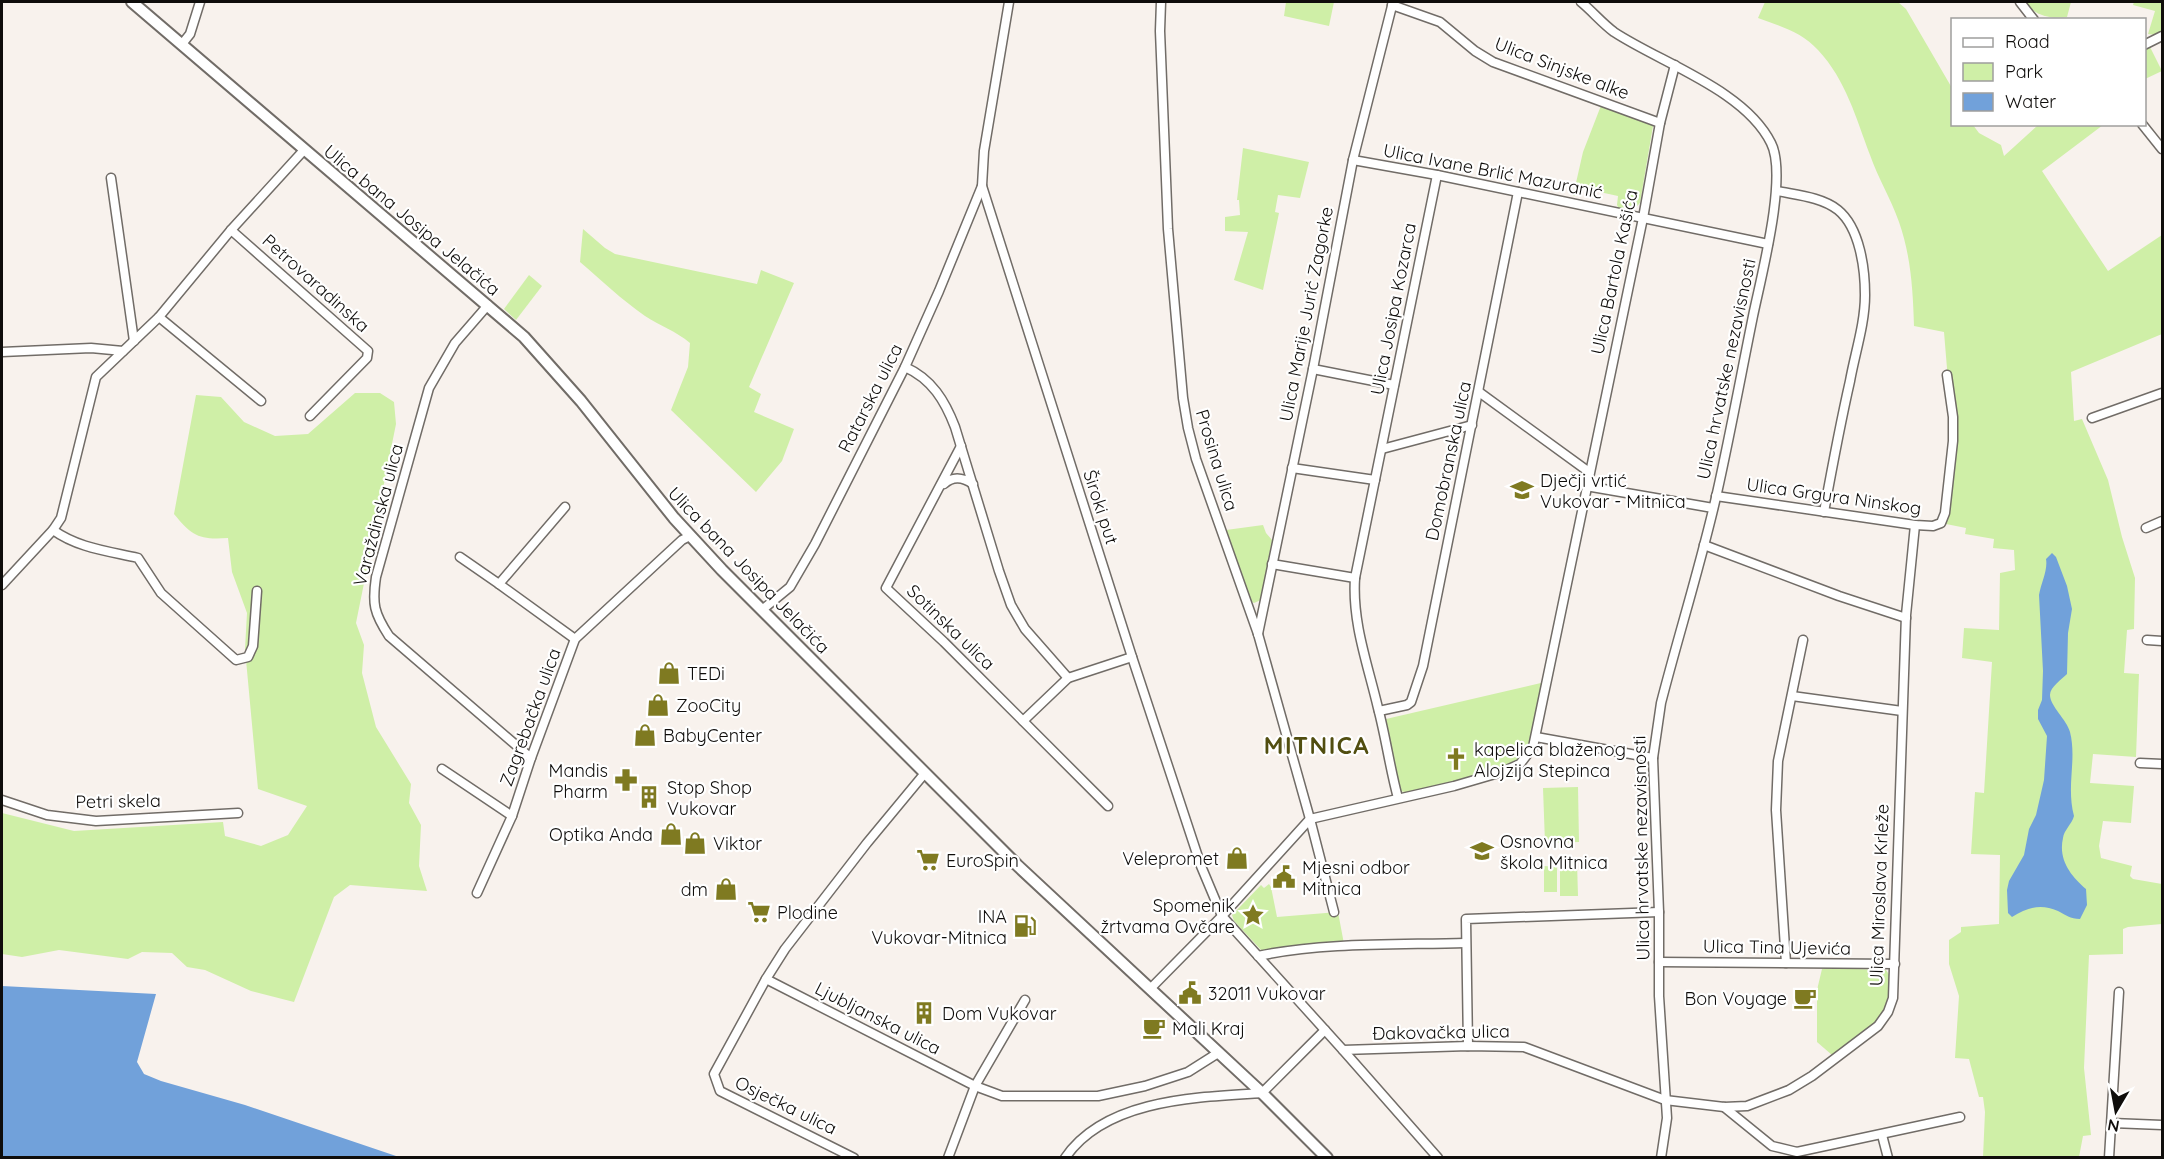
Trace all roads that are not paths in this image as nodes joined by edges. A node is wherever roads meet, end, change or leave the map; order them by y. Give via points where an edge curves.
1 (132, 2) edge
2 (200, 2) edge
3 (1009, 2) edge
4 (1161, 2) edge
5 (1581, 2) edge
6 (2020, 2) edge
7 (1392, 3) edge
8 (2032, 18) edge
9 (2163, 36) edge
10 (182, 44) junction
11 (2146, 44) edge
12 (1675, 65) junction
13 (1660, 123) junction
14 (2144, 126) edge
15 (2163, 149) edge
16 (304, 150) junction
17 (1353, 160) junction
18 (1437, 175) junction
19 (111, 178) dead end
20 (982, 186) junction
21 (1777, 191) junction
22 (1518, 192) junction
23 (1643, 218) junction
24 (231, 230) junction
25 (1768, 244) junction
26 (488, 305) junction
27 (159, 317) junction
28 (134, 341) junction
29 (123, 351) junction
30 (2, 352) edge
31 (906, 367) junction
32 (1313, 369) junction
33 (1947, 375) dead end
34 (1394, 385) junction
35 (1479, 392) junction
36 (2163, 393) edge
37 (261, 401) dead end
38 (310, 416) dead end
39 (2092, 418) dead end
40 (1472, 425) junction
41 (961, 446) junction
42 (1382, 449) junction
43 (1292, 468) junction
44 (1589, 472) junction
45 (1376, 480) junction
46 (973, 484) junction
47 (1586, 486) junction
48 (941, 487) junction
49 (1716, 496) junction
50 (565, 507) dead end
51 (1713, 508) junction
52 (1824, 512) junction
53 (2163, 521) edge
54 (1915, 525) junction
55 (2146, 528) dead end
56 (53, 530) junction
57 (690, 536) junction
58 (1704, 544) junction
59 (460, 557) dead end
60 (1272, 564) junction
61 (1355, 578) junction
62 (499, 584) junction
63 (2, 585) edge
64 (256, 591) dead end
65 (762, 609) junction
66 (1906, 618) junction
67 (1258, 634) junction
68 (575, 639) junction
69 (1803, 640) dead end
70 (2147, 640) dead end
71 (2163, 641) edge
72 (1132, 657) junction
73 (1068, 678) junction
74 (1792, 696) junction
75 (1379, 711) junction
76 (1902, 711) junction
77 (1023, 721) junction
78 (1536, 737) junction
79 (531, 758) junction
80 (1653, 758) junction
81 (2140, 763) dead end
82 (2163, 764) edge
83 (442, 769) dead end
84 (925, 773) junction
85 (1398, 798) junction
86 (2, 800) edge
87 (1108, 806) dead end
88 (238, 813) dead end
89 (512, 816) junction
90 (1310, 819) junction
91 (477, 893) dead end
92 (1334, 912) dead end
93 (1659, 912) junction
94 (1222, 916) junction
95 (1465, 943) junction
96 (1258, 956) junction
97 (1659, 962) junction
98 (1786, 963) junction
99 (1895, 964) junction
100 (766, 979) junction
101 (1150, 989) junction
102 (2119, 992) dead end
103 (1025, 1000) dead end
104 (1325, 1030) junction
105 (1468, 1046) junction
106 (1343, 1050) junction
107 (1218, 1053) junction
108 (975, 1086) junction
109 (1262, 1093) junction
110 (1665, 1100) junction
111 (1724, 1107) junction
112 (1960, 1117) dead end
113 (2112, 1123) junction
114 (2163, 1125) edge
115 (1882, 1135) junction
116 (854, 1158) edge
117 (948, 1158) edge
118 (1065, 1158) edge
119 (1327, 1158) edge
120 (1438, 1158) edge
121 (1661, 1158) edge
122 (1888, 1158) edge
123 (2109, 1158) edge

1 - 10 main road, Ulica bana Josipa Jelačića
2 - 10 street via 190,34
3 - 20 street, Široki put
4 - 67 street, Prosina ulica via 1168,229 1183,398 1196,459
5 - 12 street, Ulica hrvatske nezavisnosti via 1614,31
6 - 8 street
7 - 13 street, Ulica Sinjske alke via 1440,22 1493,62
7 - 17 street, Ulica Marije Jurić Zagorke
9 - 11 street
10 - 16 main road, Ulica bana Josipa Jelačića
12 - 13 street, Ulica Bartola Kašića
12 - 21 street, Ulica hrvatske nezavisnosti via 1743,108 1756,121 1772,143
13 - 23 street, Ulica Bartola Kašića
14 - 15 street
16 - 24 street
16 - 26 main road, Ulica bana Josipa Jelačića
17 - 18 street, Ulica Ivane Brlić Mazuranić
17 - 32 street, Ulica Marije Jurić Zagorke
18 - 22 street, Ulica Ivane Brlić Mazuranić
18 - 34 street, Ulica Josipa Kozarca
19 - 28 street
20 - 31 street, Ratarska ulica
20 - 72 street, Široki put
21 - 25 street, Ulica hrvatske nezavisnosti
21 - 52 street via 1837,209 1854,235 1863,271 1865,296 1860,335
22 - 23 street, Ulica Ivane Brlić Mazuranić
22 - 35 street, Domobranska ulica
23 - 25 street, Ulica Ivane Brlić Mazuranić
23 - 44 street, Ulica Bartola Kašića
24 - 27 street
24 - 38 street, Petrovaradinska via 368,351 368,358
25 - 49 street, Ulica hrvatske nezavisnosti
26 - 57 main road, Ulica bana Josipa Jelačića via 562,377
26 - 79 street, Varaždinska ulica via 455,343 429,388 372,599 389,636
27 - 28 street
27 - 37 street
28 - 29 street
29 - 30 street via 91,348
29 - 56 street via 96,377 61,518
31 - 41 street via 928,381 938,394 949,411
31 - 65 street, Ratarska ulica via 800,572 790,588
32 - 34 street
32 - 43 street, Ulica Marije Jurić Zagorke
33 - 54 street, Ulica Grgura Ninskog via 1953,441 1945,513 1941,523
34 - 42 street, Ulica Josipa Kozarca
35 - 40 street, Domobranska ulica
35 - 44 street
36 - 39 street
40 - 42 street
40 - 75 street, Domobranska ulica via 1414,698 1407,705
41 - 46 street
41 - 48 street, Sotinska ulica
42 - 45 street, Ulica Josipa Kozarca
43 - 45 street
43 - 60 street, Ulica Marije Jurić Zagorke
44 - 47 street, Ulica Bartola Kašića
45 - 61 street, Ulica Josipa Kozarca
46 - 48 street via 959,477
46 - 73 street via 1017,616
47 - 51 street
47 - 78 street, Ulica Bartola Kašića
48 - 77 street, Sotinska ulica via 886,588
49 - 51 street, Ulica hrvatske nezavisnosti
49 - 52 street, Ulica Grgura Ninskog
50 - 62 street
51 - 58 street, Ulica hrvatske nezavisnosti
52 - 54 street, Ulica Grgura Ninskog
53 - 55 street
54 - 66 street, Ulica Miroslava Krleže
56 - 63 street
56 - 64 street via 80,545 138,558 161,593 236,660 248,657 254,646
57 - 65 main road, Ulica bana Josipa Jelačića
57 - 68 street, Zagrebačka ulica
58 - 66 street
58 - 80 street, Ulica hrvatske nezavisnosti via 1661,703
59 - 62 street
60 - 61 street
60 - 67 street, Ulica Marije Jurić Zagorke
61 - 75 street, Ulica Josipa Kozarca via 1358,630
62 - 68 street
65 - 84 main road, Ulica bana Josipa Jelačića
66 - 76 street, Ulica Miroslava Krleže
67 - 90 street, Prosina ulica
68 - 79 street, Zagrebačka ulica
69 - 74 street
70 - 71 street
72 - 73 street
72 - 94 street, Široki put via 1201,866
73 - 77 street
74 - 76 street
74 - 98 street via 1778,760 1776,810
75 - 85 street, Ulica Josipa Kozarca
76 - 99 street, Ulica Miroslava Krleže
77 - 87 street, Sotinska ulica
78 - 80 street
78 - 85 street, Ulica Bartola Kašića via 1527,757 1513,768
79 - 89 street, Zagrebačka ulica
80 - 93 street, Ulica hrvatske nezavisnosti
81 - 82 street
83 - 89 street, Zagrebačka ulica
84 - 100 street, Osječka ulica via 784,950
84 - 101 main road, Ulica bana Josipa Jelačića
85 - 90 street, Ulica Bartola Kašića
86 - 88 street, Petri skela via 47,815 96,821
89 - 91 street, Zagrebačka ulica
90 - 92 street, Prosina ulica
90 - 94 street
93 - 95 street via 1466,919
93 - 97 street, Ulica hrvatske nezavisnosti
94 - 96 street, Široki put
94 - 101 street
95 - 96 street via 1347,947
95 - 105 street
96 - 104 street
97 - 98 street, Ulica Tina Ujevića
97 - 110 street, Ulica hrvatske nezavisnosti
98 - 99 street, Ulica Tina Ujevića
99 - 111 street, Ulica Miroslava Krleže via 1893,998 1878,1026 1789,1090 1747,1106
100 - 108 street, Ljubljanska ulica
100 - 116 street, Osječka ulica via 714,1074 720,1091
101 - 107 main road, Ulica bana Josipa Jelačića
102 - 113 street
103 - 108 street
104 - 106 street
104 - 109 street
105 - 106 street, Đakovačka ulica
105 - 110 street, Đakovačka ulica via 1524,1047
106 - 120 street
107 - 108 street, Ljubljanska ulica via 1188,1072 1098,1096 1002,1096
107 - 109 main road, Ulica bana Josipa Jelačića
108 - 117 street
109 - 118 street via 1199,1097 1129,1112 1085,1134
109 - 119 main road, Ulica bana Josipa Jelačića
110 - 111 street, Ulica Miroslava Krleže
110 - 121 street, Ulica hrvatske nezavisnosti via 1667,1118
111 - 115 street via 1772,1146 1797,1152
112 - 115 street
113 - 114 street
113 - 123 street
115 - 122 street

